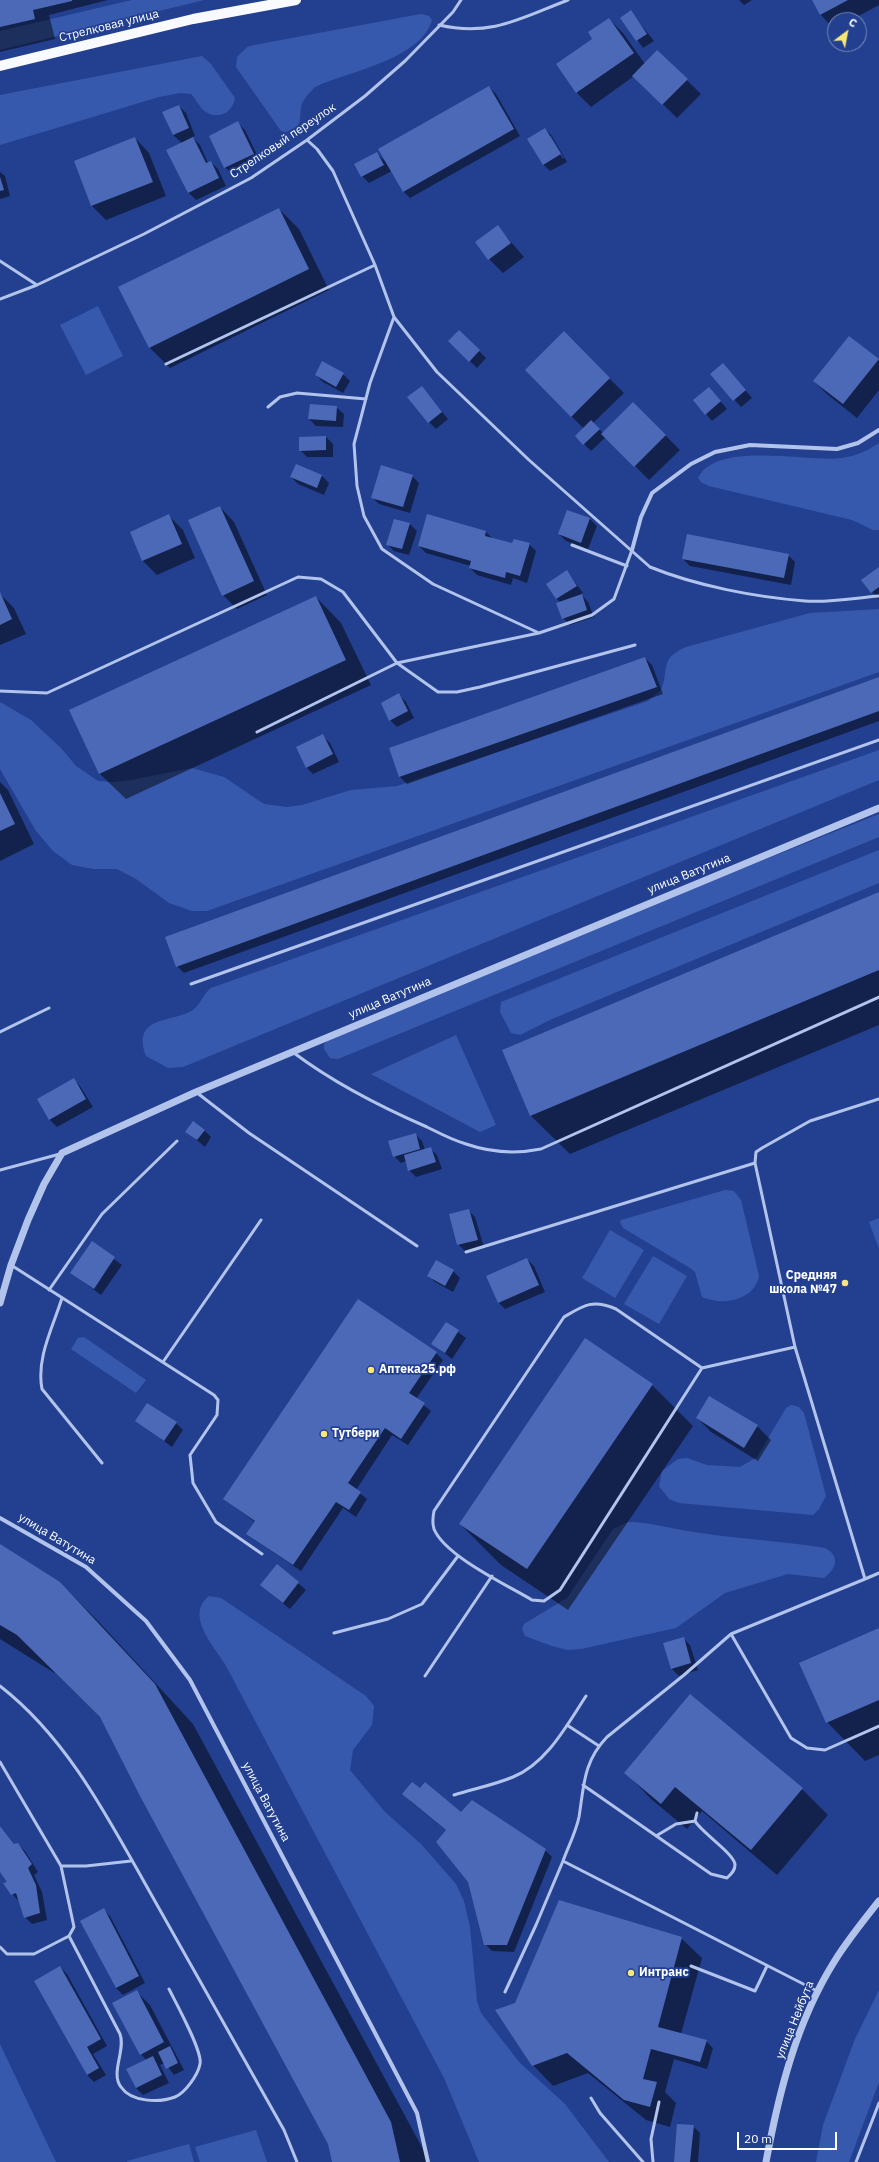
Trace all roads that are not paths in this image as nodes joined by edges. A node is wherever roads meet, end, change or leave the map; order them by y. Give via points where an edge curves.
1 (296, 0) edge
2 (461, 0) edge
3 (568, 0) edge
4 (439, 25) junction
5 (0, 66) edge
6 (307, 140) junction
7 (0, 261) edge
8 (374, 266) junction
9 (37, 286) junction
10 (0, 300) edge
11 (394, 317) junction
12 (166, 364) dead end
13 (366, 399) junction
14 (268, 407) dead end
15 (879, 430) edge
16 (572, 545) dead end
17 (632, 550) junction
18 (627, 566) junction
19 (879, 596) edge
20 (539, 633) junction
21 (635, 645) dead end
22 (397, 663) junction
23 (0, 691) edge
24 (258, 732) dead end
25 (879, 740) edge
26 (879, 808) edge
27 (191, 984) dead end
28 (879, 997) edge
29 (49, 1008) dead end
30 (0, 1032) edge
31 (293, 1052) junction
32 (196, 1092) junction
33 (879, 1099) edge
34 (177, 1141) dead end
35 (62, 1154) junction
36 (754, 1163) junction
37 (0, 1170) edge
38 (261, 1220) dead end
39 (417, 1246) dead end
40 (466, 1252) dead end
41 (11, 1265) junction
42 (49, 1290) junction
43 (62, 1298) junction
44 (0, 1303) edge
45 (795, 1347) junction
46 (163, 1362) junction
47 (702, 1368) junction
48 (102, 1463) dead end
49 (0, 1518) edge
50 (262, 1554) dead end
51 (458, 1556) junction
52 (879, 1573) edge
53 (492, 1576) junction
54 (865, 1579) junction
55 (334, 1633) dead end
56 (730, 1634) junction
57 (425, 1676) dead end
58 (0, 1686) edge
59 (586, 1696) dead end
60 (567, 1725) junction
61 (879, 1726) edge
62 (599, 1746) junction
63 (0, 1762) edge
64 (583, 1785) junction
65 (454, 1796) dead end
66 (697, 1813) dead end
67 (695, 1821) junction
68 (656, 1836) junction
69 (131, 1860) junction
70 (563, 1861) junction
71 (61, 1866) junction
72 (879, 1901) edge
73 (69, 1936) junction
74 (0, 1947) edge
75 (691, 1966) dead end
76 (767, 1966) junction
77 (169, 1990) dead end
78 (818, 1991) junction
79 (505, 1992) dead end
80 (591, 2098) dead end
81 (659, 2102) dead end
82 (879, 2103) edge
83 (296, 2162) edge
84 (428, 2162) edge
85 (643, 2162) edge
86 (653, 2162) edge
87 (766, 2162) edge
88 (856, 2162) edge

1 - 5 main road, Стрелковая улица via 193,19
2 - 4 lane, Стрелковый переулок
3 - 4 lane via 508,23 478,30 460,30
4 - 6 lane, Стрелковый переулок via 405,61 365,96
6 - 8 lane via 333,171
6 - 9 lane, Стрелковый переулок via 251,178
7 - 9 lane
8 - 11 lane
8 - 12 lane
9 - 10 lane, Стрелковый переулок
11 - 13 lane
11 - 17 lane via 437,372 529,460
13 - 14 lane via 296,393 280,397
13 - 20 lane via 354,444 357,486 364,516 382,549 433,584
15 - 17 street via 858,443 837,449 750,445 709,455 691,464 652,493 641,517
16 - 18 lane
17 - 18 lane
17 - 19 lane via 650,567 674,577 719,588 807,602
18 - 20 lane via 614,599 592,615
20 - 22 lane
21 - 22 lane via 457,692 438,692
22 - 23 lane via 343,592 321,579 298,577 47,693
22 - 24 lane
25 - 27 lane
26 - 31 street, улица Ватутина
28 - 31 lane via 533,1151 500,1152 465,1144 414,1121 318,1071
29 - 30 lane
31 - 32 street, улица Ватутина
32 - 35 street, улица Ватутина
32 - 39 lane via 249,1133
33 - 36 lane via 810,1121 756,1152
34 - 42 lane via 102,1214
35 - 37 lane
35 - 41 street via 44,1184
36 - 40 lane
36 - 45 lane
38 - 46 lane
41 - 42 lane
41 - 44 street
42 - 43 lane
43 - 46 lane
43 - 48 lane via 40,1362 39,1376 42,1389
45 - 47 lane
45 - 54 lane
46 - 50 lane via 218,1400 217,1416 190,1455 193,1483 216,1522
47 - 51 lane via 616,1309 602,1303 584,1305 564,1317 434,1511 433,1528 440,1540
47 - 53 lane via 560,1590 544,1601 532,1600
49 - 84 street, улица Ватутина via 86,1567 146,1621 190,1680 418,2113
51 - 53 lane
51 - 55 lane via 422,1604 388,1619
52 - 54 lane
53 - 57 lane
54 - 56 lane
56 - 61 lane via 790,1738 807,1748 825,1750
56 - 62 lane
58 - 69 lane via 24,1705 51,1734 83,1780
59 - 60 lane
60 - 62 lane
60 - 65 lane via 539,1760 514,1776
62 - 64 lane via 585,1772
63 - 71 lane
64 - 68 lane
64 - 70 lane via 578,1818
66 - 67 lane
67 - 68 lane via 676,1824
67 - 68 lane via 700,1829 732,1857 735,1864 734,1872 727,1878 712,1874
69 - 71 lane via 86,1866
69 - 83 lane via 284,2130
70 - 76 lane
70 - 79 lane
71 - 73 lane via 74,1927
72 - 78 street, улица Нейбута via 834,1962
73 - 74 lane via 34,1954 7,1954
73 - 77 lane via 120,2034 122,2041 118,2079 126,2094 158,2100 175,2097 184,2091 200,2064 200,2052
75 - 76 lane via 755,1991
76 - 78 lane
78 - 87 street, улица Нейбута via 792,2051 775,2112
80 - 85 lane via 600,2113
81 - 86 lane via 651,2139
82 - 88 lane

